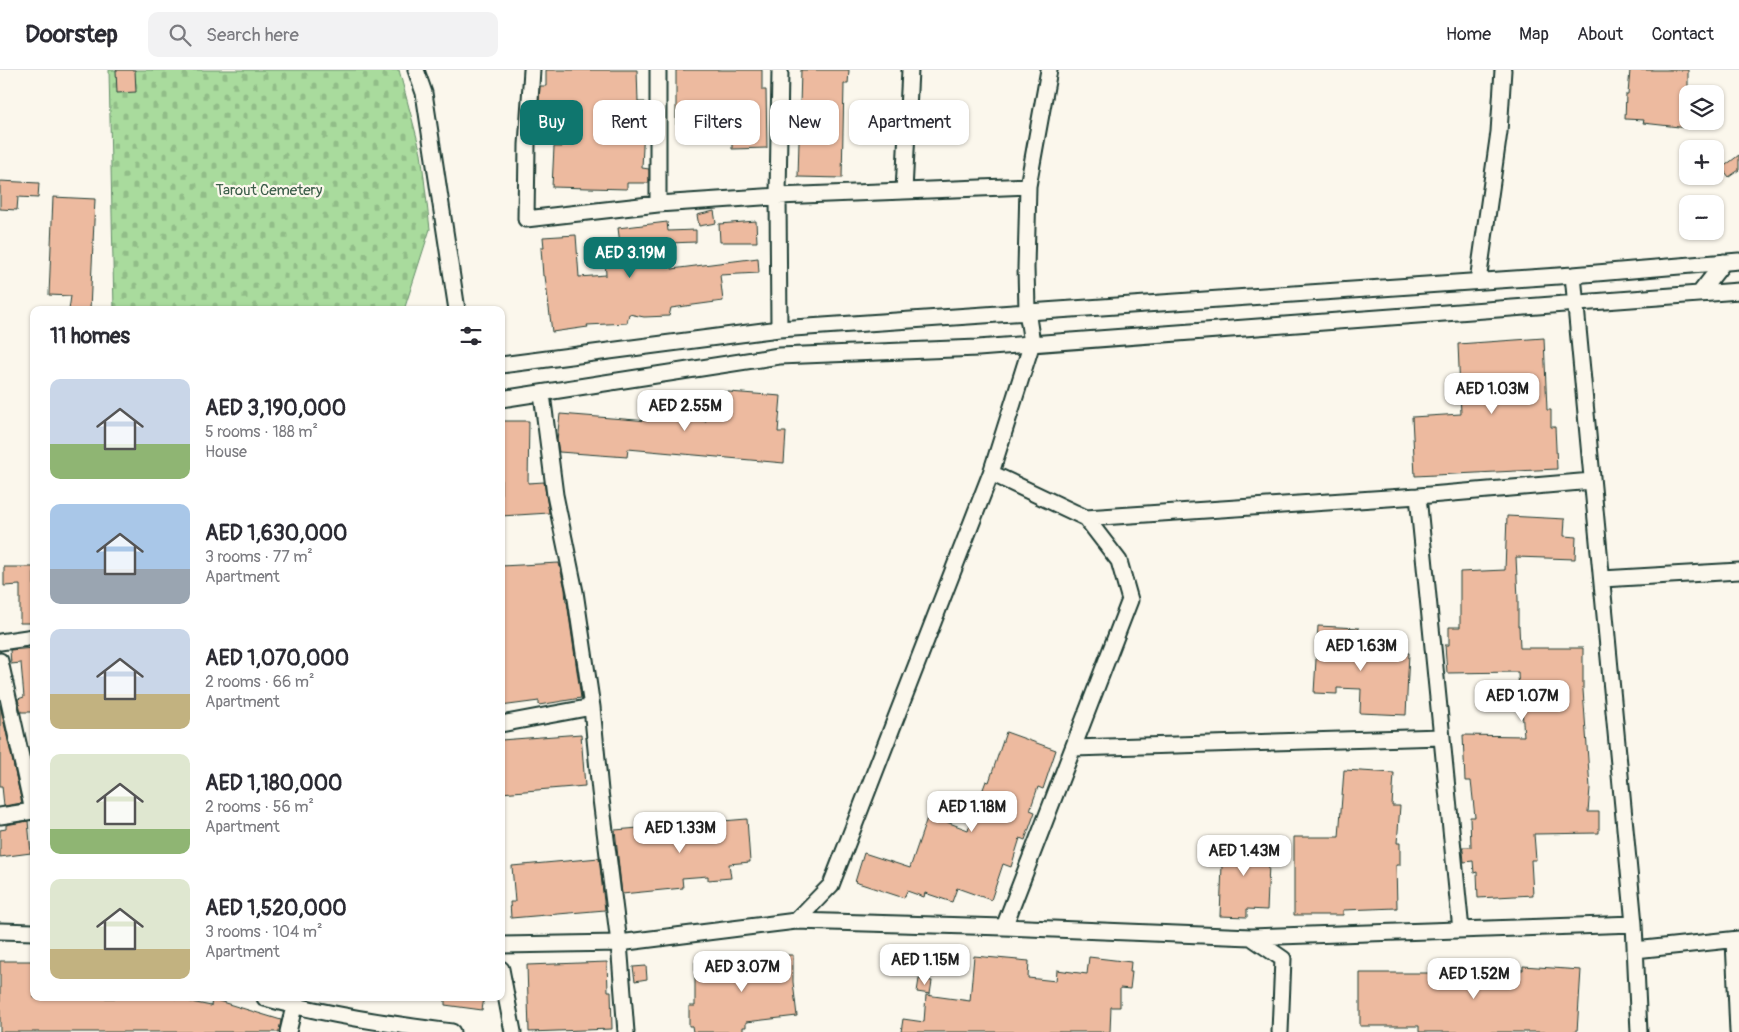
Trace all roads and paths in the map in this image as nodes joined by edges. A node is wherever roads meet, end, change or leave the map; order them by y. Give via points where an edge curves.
1 (416, 70) edge
2 (532, 70) edge
3 (658, 70) edge
4 (780, 70) edge
5 (910, 70) edge
6 (1049, 70) edge
7 (1504, 70) edge
8 (1028, 186) junction
9 (904, 191) junction
10 (778, 196) junction
11 (658, 204) junction
12 (1732, 261) edge
13 (1573, 275) junction
14 (1478, 282) junction
15 (1739, 291) edge
16 (1699, 294) junction
17 (1575, 302) junction
18 (457, 306) edge
19 (1027, 311) junction
20 (778, 329) junction
21 (1032, 343) junction
22 (505, 364) edge
23 (542, 394) junction
24 (505, 399) edge
25 (991, 473) junction
26 (1592, 481) junction
27 (1418, 496) junction
28 (1086, 518) junction
29 (1739, 571) edge
30 (1602, 579) junction
31 (30, 638) edge
32 (0, 642) edge
33 (0, 661) edge
34 (592, 707) junction
35 (505, 723) edge
36 (1442, 737) junction
37 (1073, 748) junction
38 (30, 797) edge
39 (30, 811) edge
40 (0, 816) edge
41 (796, 920) junction
42 (1634, 924) junction
43 (1004, 927) junction
44 (1461, 930) junction
45 (0, 931) edge
46 (30, 932) edge
47 (1251, 937) junction
48 (1736, 940) edge
49 (619, 943) junction
50 (505, 945) edge
51 (1635, 950) junction
52 (505, 991) edge
53 (295, 1002) edge
54 (392, 1028) edge
55 (288, 1032) edge
56 (452, 1032) edge
57 (513, 1032) edge
58 (626, 1032) edge
59 (1280, 1032) edge
60 (1638, 1032) edge
61 (1738, 1032) edge

1 - 18 street via 424,93
2 - 11 street via 526,219
3 - 11 street
4 - 10 street
5 - 9 street
6 - 8 street
7 - 14 street via 1499,132
8 - 9 street
8 - 19 street
9 - 10 street
10 - 11 street
10 - 20 street
12 - 13 street
12 - 16 street
13 - 14 street
13 - 17 street
14 - 19 street
15 - 16 street
16 - 17 street
17 - 21 street
17 - 26 street
19 - 20 street
19 - 21 street
20 - 22 street
21 - 23 street via 779,356
21 - 25 street
23 - 24 street
23 - 34 street via 555,495 575,592
25 - 28 street
25 - 41 street via 831,885
26 - 27 street
26 - 30 street
27 - 28 street
27 - 36 street
28 - 37 street via 1119,561 1130,600
29 - 30 street
30 - 42 street
31 - 32 street
33 - 38 street
34 - 35 street
34 - 49 street
36 - 37 street
36 - 44 street
37 - 43 street
39 - 40 street
41 - 43 street
41 - 49 street
42 - 44 street
42 - 51 street
43 - 47 street
44 - 47 street
45 - 46 street
47 - 59 street via 1283,958
48 - 51 street
48 - 61 street
49 - 50 street
49 - 58 street
51 - 60 street
52 - 57 street
53 - 54 street
53 - 55 street
54 - 56 street

